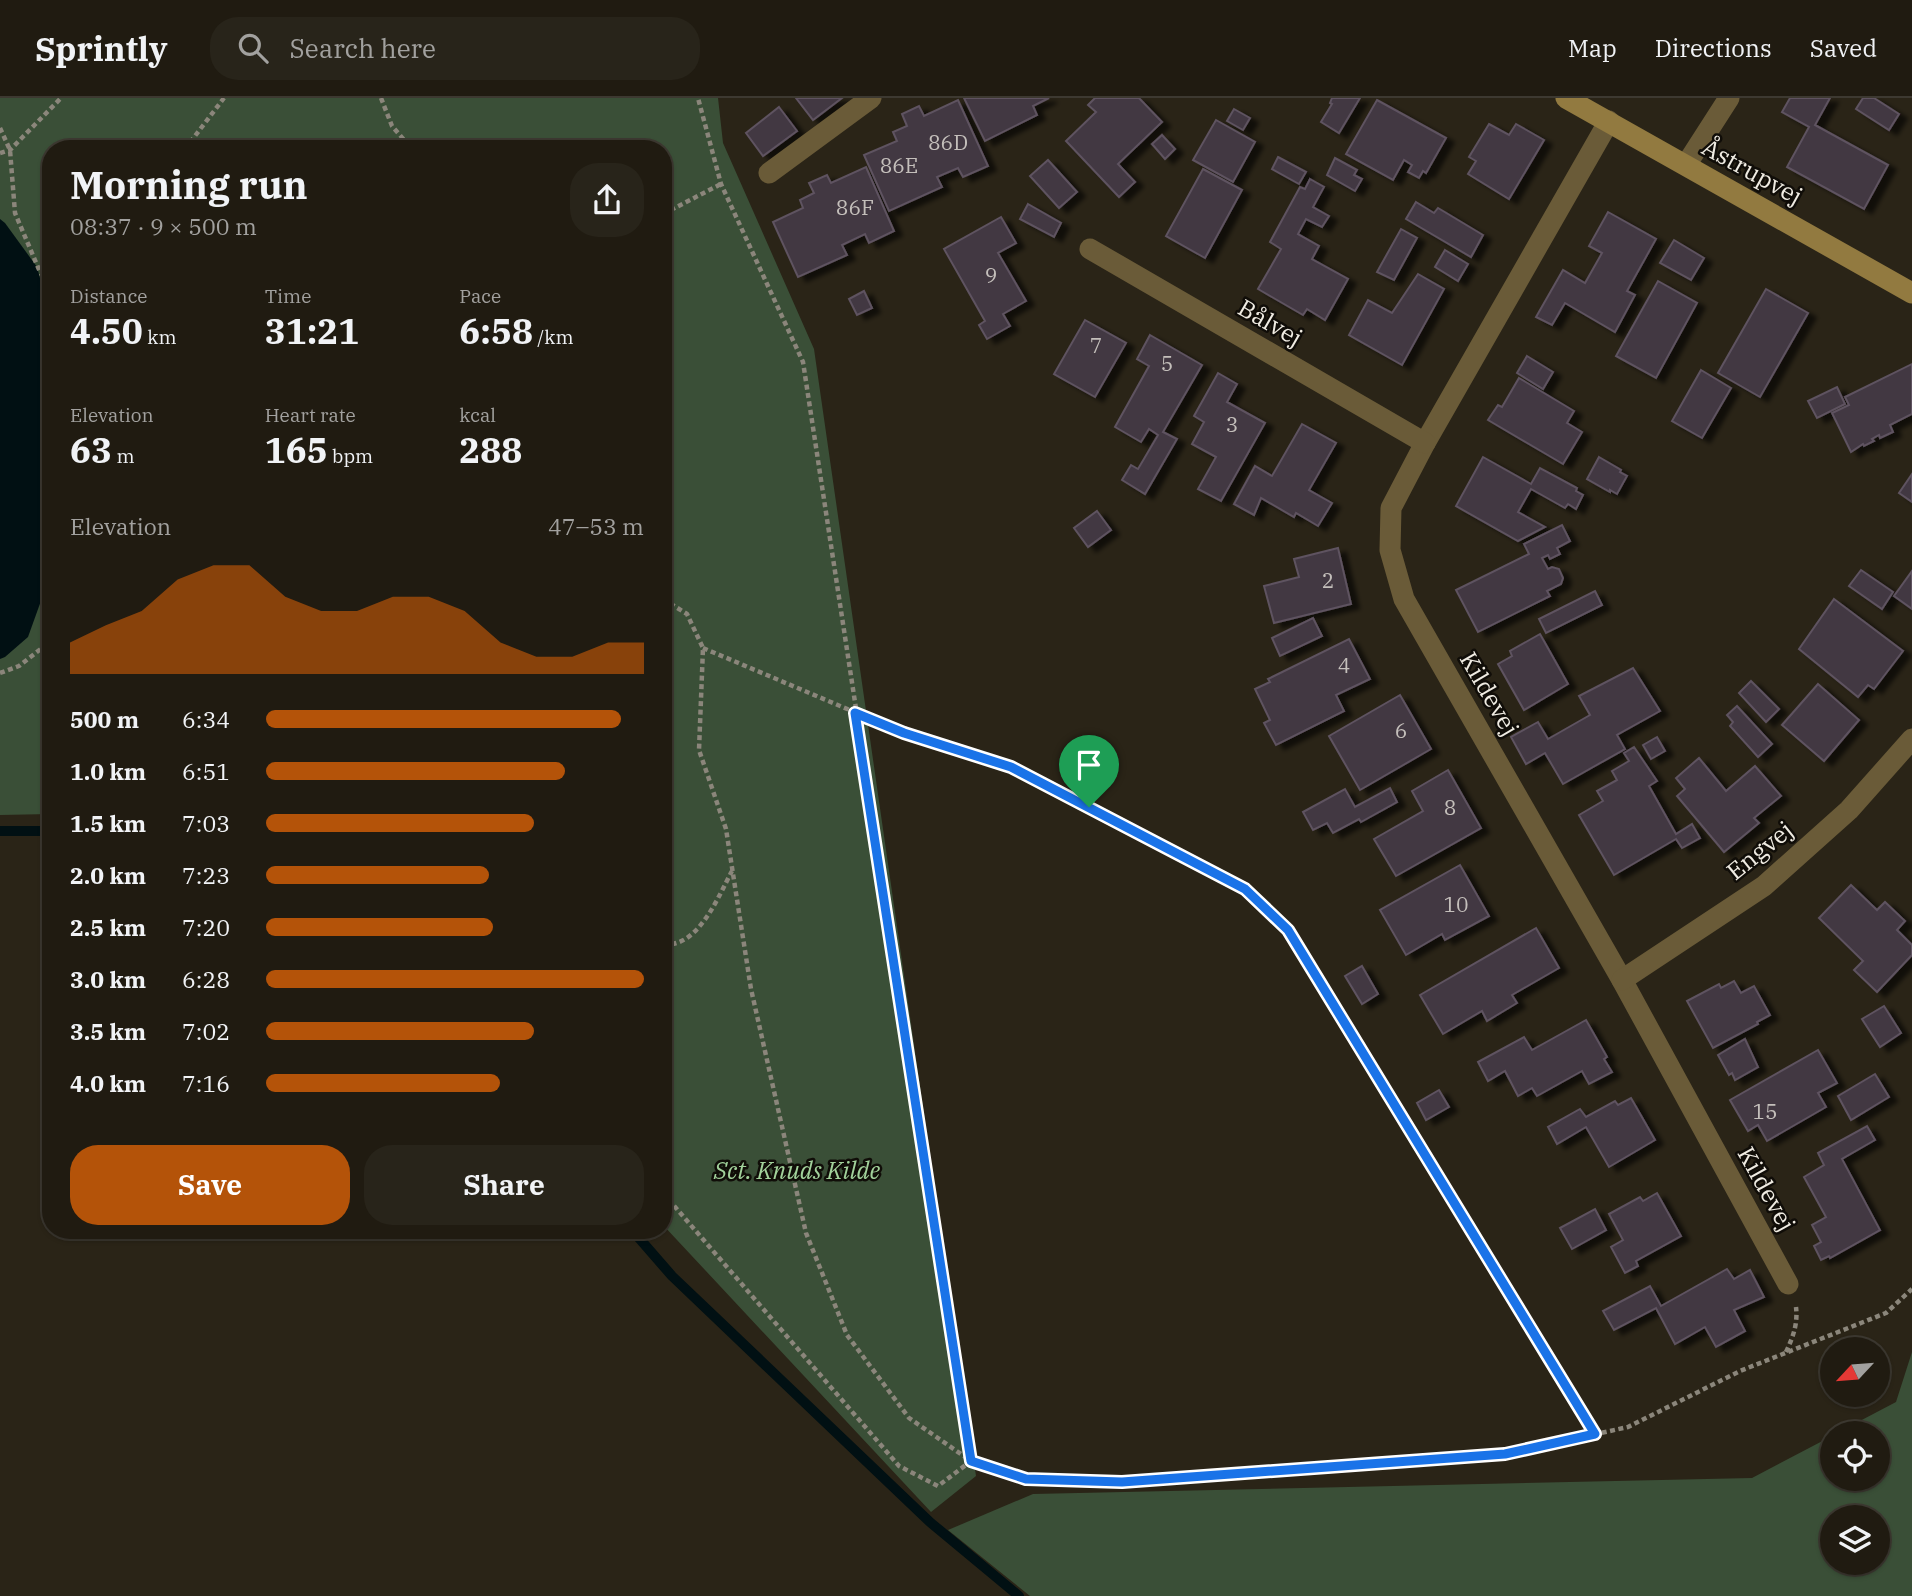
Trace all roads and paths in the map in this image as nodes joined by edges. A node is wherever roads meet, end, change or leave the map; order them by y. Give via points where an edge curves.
1 (61, 98) edge
2 (224, 98) edge
3 (381, 98) edge
4 (698, 98) edge
5 (870, 98) edge
6 (1566, 98) edge
7 (1729, 98) edge
8 (1609, 121) junction
9 (0, 128) edge
10 (192, 140) edge
11 (404, 140) edge
12 (10, 150) junction
13 (0, 153) edge
14 (1686, 165) junction
15 (769, 173) dead end
16 (722, 184) junction
17 (672, 209) edge
18 (1090, 249) dead end
19 (42, 275) edge
20 (1912, 293) edge
21 (1424, 443) junction
22 (672, 605) edge
23 (42, 648) edge
24 (703, 649) junction
25 (0, 673) edge
26 (855, 713) junction
27 (1912, 739) edge
28 (733, 870) junction
29 (672, 944) edge
30 (1622, 980) junction
31 (672, 1202) edge
32 (1788, 1284) joint
33 (1912, 1289) edge
34 (1786, 1353) junction
35 (1595, 1434) junction
36 (971, 1461) junction

1 - 12 path
2 - 10 path
3 - 11 path via 392,126
4 - 16 path
5 - 15 street
6 - 8 street, Åstrupvej
7 - 14 street
8 - 14 street, Åstrupvej
8 - 21 street, Kildevej
9 - 12 path
12 - 13 path
12 - 19 path via 15,213
14 - 20 street, Åstrupvej
16 - 17 path
16 - 26 path via 803,362
18 - 21 street, Bålvej
21 - 30 street, Kildevej via 1391,508 1390,550 1404,599
22 - 24 path via 687,614
23 - 25 path via 19,666
24 - 26 path
24 - 28 path via 699,750 726,829
26 - 35 path via 1011,767 1245,889 1288,930
26 - 36 path
27 - 30 street, Engvej via 1850,810 1764,886
28 - 29 path via 703,923
28 - 36 path via 751,989 806,1233 847,1335 909,1418
30 - 32 street, Kildevej
31 - 36 path via 899,1466 938,1486
32 - 34 path via 1797,1318
33 - 34 path via 1886,1313
34 - 35 path via 1628,1427
35 - 36 path via 1505,1454 1122,1482 1026,1479

